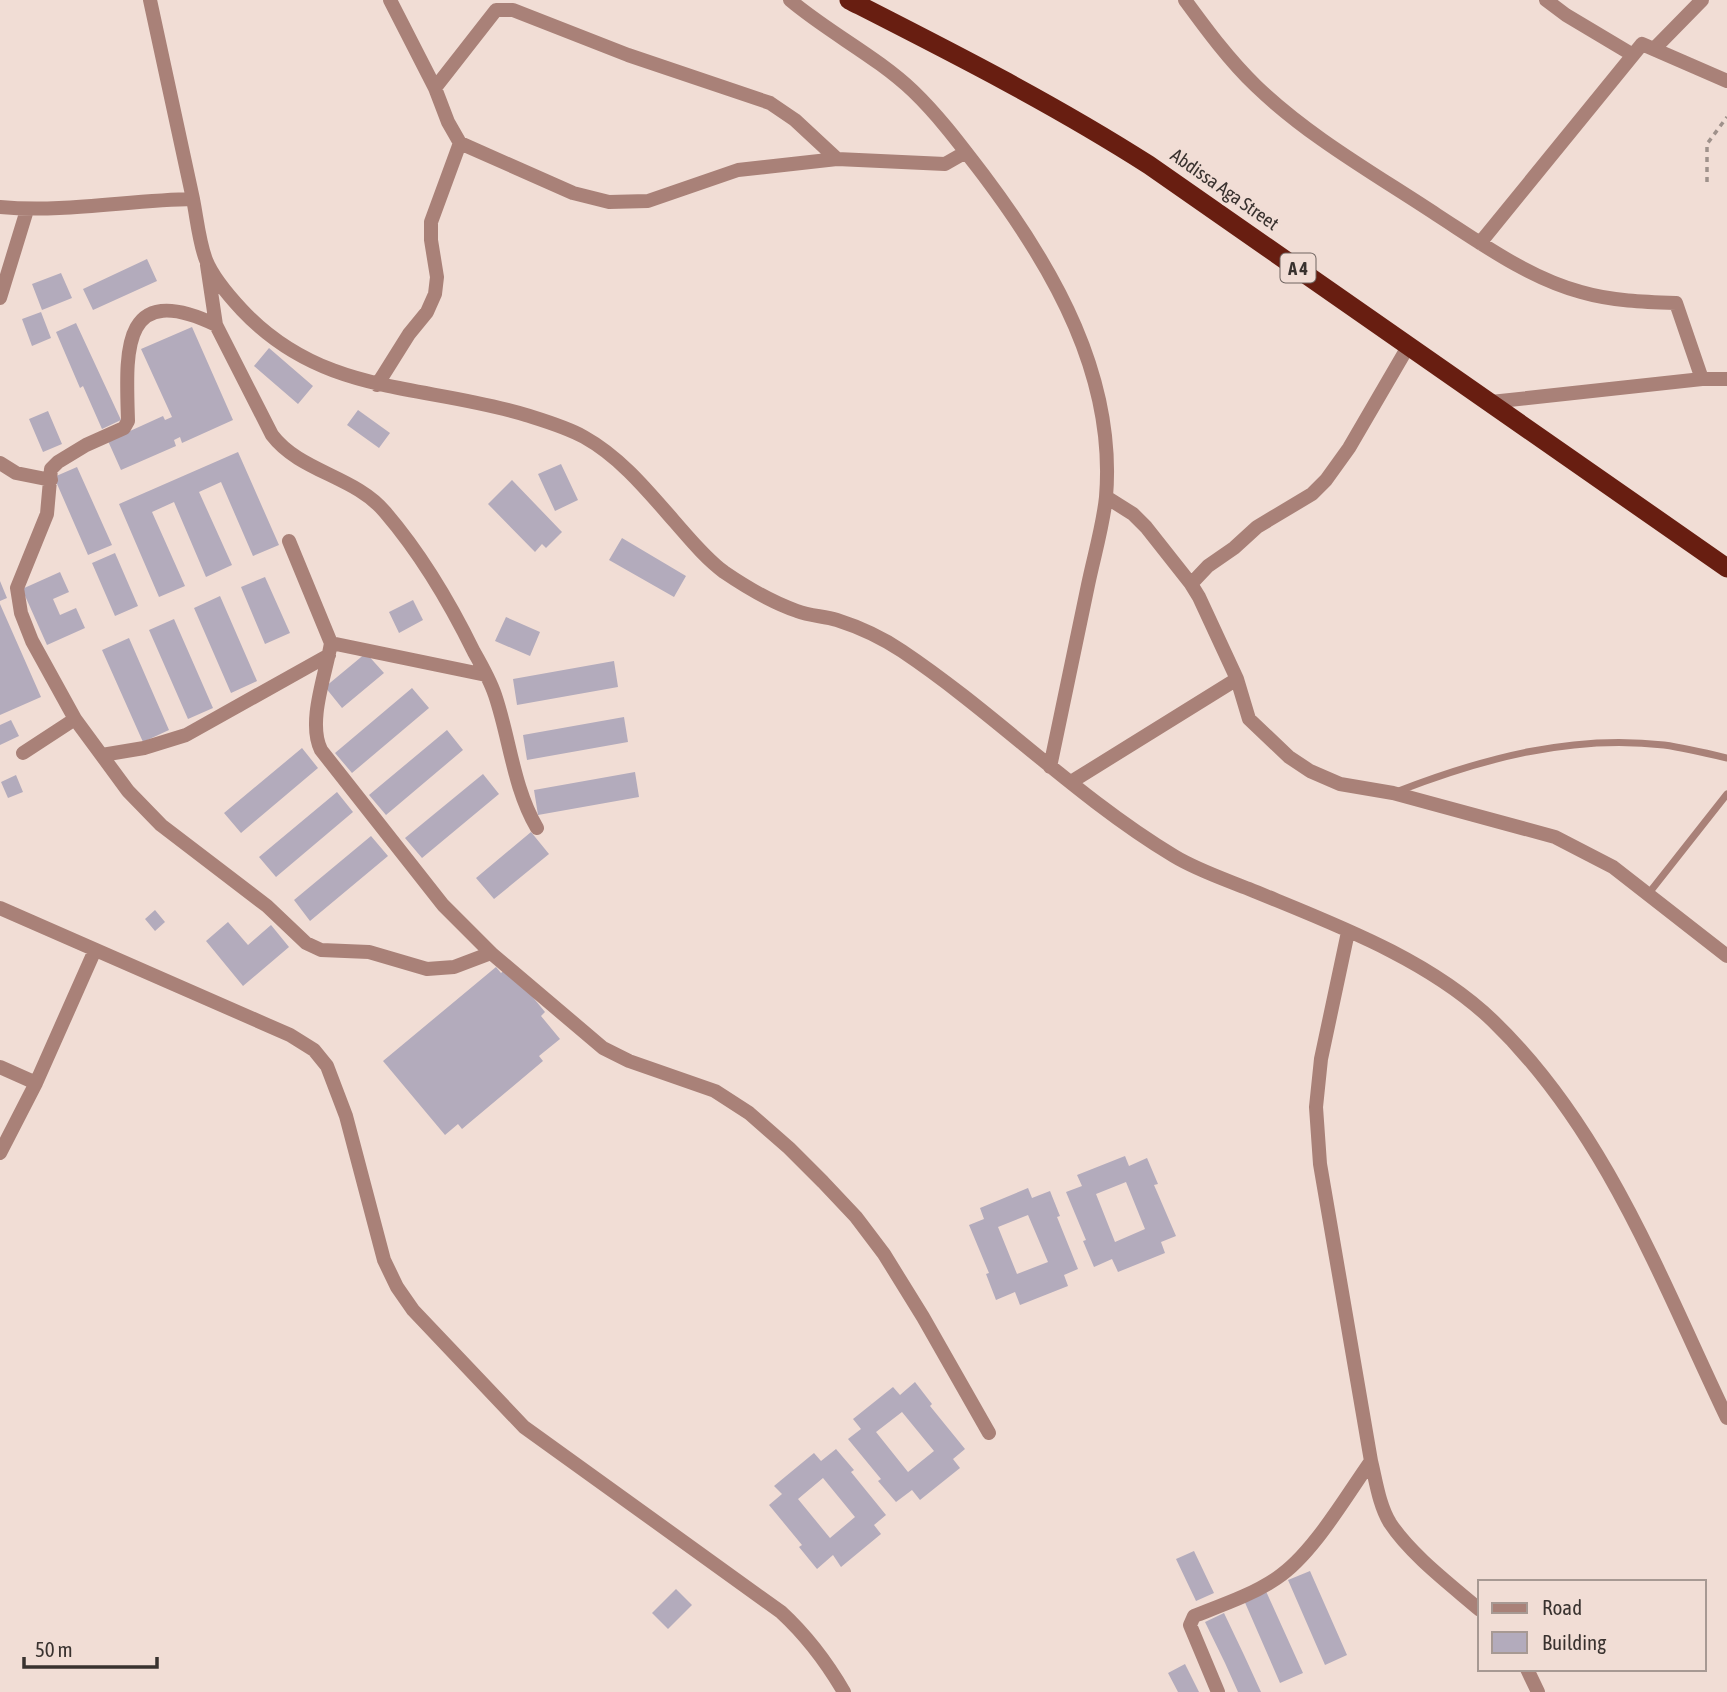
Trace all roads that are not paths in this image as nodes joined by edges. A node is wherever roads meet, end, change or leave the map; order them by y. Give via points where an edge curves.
1 (150, 0) edge
2 (390, 0) edge
3 (790, 0) edge
4 (849, 0) edge
5 (1185, 0) edge
6 (1546, 0) edge
7 (1702, 0) edge
8 (1654, 49) junction
9 (1633, 55) junction
10 (1727, 82) edge
11 (435, 88) junction
12 (460, 143) junction
13 (966, 152) junction
14 (837, 159) junction
15 (193, 199) junction
16 (0, 207) edge
17 (27, 210) junction
18 (1480, 243) junction
19 (206, 261) junction
20 (0, 298) edge
21 (216, 325) junction
22 (1409, 345) junction
23 (1702, 379) junction
24 (1727, 379) edge
25 (377, 385) junction
26 (1491, 402) junction
27 (0, 463) edge
28 (51, 480) junction
29 (1106, 498) junction
30 (289, 541) dead end
31 (1727, 568) edge
32 (1191, 584) junction
33 (330, 649) junction
34 (486, 675) junction
35 (1237, 678) junction
36 (75, 719) junction
37 (23, 753) dead end
38 (102, 755) junction
39 (1727, 758) edge
40 (1050, 767) junction
41 (1071, 782) junction
42 (1393, 793) junction
43 (1727, 794) edge
44 (537, 828) dead end
45 (1649, 893) junction
46 (0, 908) edge
47 (1348, 932) junction
48 (94, 950) junction
49 (491, 953) junction
50 (1727, 956) edge
51 (0, 1067) edge
52 (36, 1083) junction
53 (0, 1153) edge
54 (1727, 1418) edge
55 (989, 1433) dead end
56 (1371, 1461) junction
57 (1478, 1608) edge
58 (1528, 1671) edge
59 (844, 1692) edge
60 (1218, 1692) edge
61 (1538, 1692) edge

1 - 15 street
2 - 11 street
3 - 13 street via 899,78
4 - 22 highway, Abdissa Aga Street / A 4 via 1080,120
5 - 18 street via 1241,72 1307,130
6 - 9 street
7 - 8 street
8 - 9 street via 1642,44
8 - 10 street
9 - 18 street
11 - 12 street
11 - 14 street via 496,10 513,10 770,103
12 - 14 street via 573,193 609,202 648,201 738,170
12 - 25 street via 432,222 435,294
13 - 14 street via 945,164
13 - 29 street via 1034,249 1080,338 1101,406
15 - 17 street
15 - 19 street
16 - 17 street
17 - 20 street
18 - 23 street via 1580,292 1676,303
19 - 21 street
19 - 25 street via 229,297 293,354
21 - 28 street via 174,309 140,322 126,358 128,421 124,428 58,462 51,469
21 - 34 street via 272,435 283,449 368,496 384,511 460,623
22 - 26 highway, Abdissa Aga Street / A 4
22 - 32 street via 1326,480 1312,494 1257,527
23 - 24 street
23 - 26 street
25 - 40 street via 499,407 583,436 640,481 719,568 751,590 797,611 840,621 896,647 948,683
26 - 31 highway, Abdissa Aga Street / A 4
27 - 28 street via 16,473
28 - 36 street via 47,514 18,588 32,641
29 - 32 street via 1146,527
29 - 40 street
30 - 33 street
32 - 35 street
33 - 34 street
33 - 38 street via 186,735
33 - 49 street via 315,724 321,750 443,905
34 - 44 street via 500,708 527,811
35 - 41 street
35 - 42 street via 1249,719 1289,757 1340,784
36 - 37 street
36 - 38 street
38 - 49 street via 161,825 267,906 306,943 321,950 369,952 427,969 454,967
39 - 42 lane via 1639,743 1553,747 1486,761
40 - 41 street
41 - 47 street via 1179,860
42 - 45 street via 1555,837 1604,862
43 - 45 lane
45 - 50 street
46 - 48 street
47 - 54 street via 1458,990 1494,1022 1559,1098 1616,1185
47 - 56 street via 1321,1059 1316,1107 1320,1164
48 - 52 street
48 - 59 street via 290,1035 314,1050 327,1066 346,1116 384,1260 413,1310 524,1427 781,1612 826,1661
49 - 55 street via 603,1048 715,1091 789,1148 856,1217 884,1254
51 - 52 street
52 - 53 street
56 - 57 street via 1390,1522
56 - 60 street via 1295,1564 1250,1592 1194,1616 1190,1625
58 - 61 street

